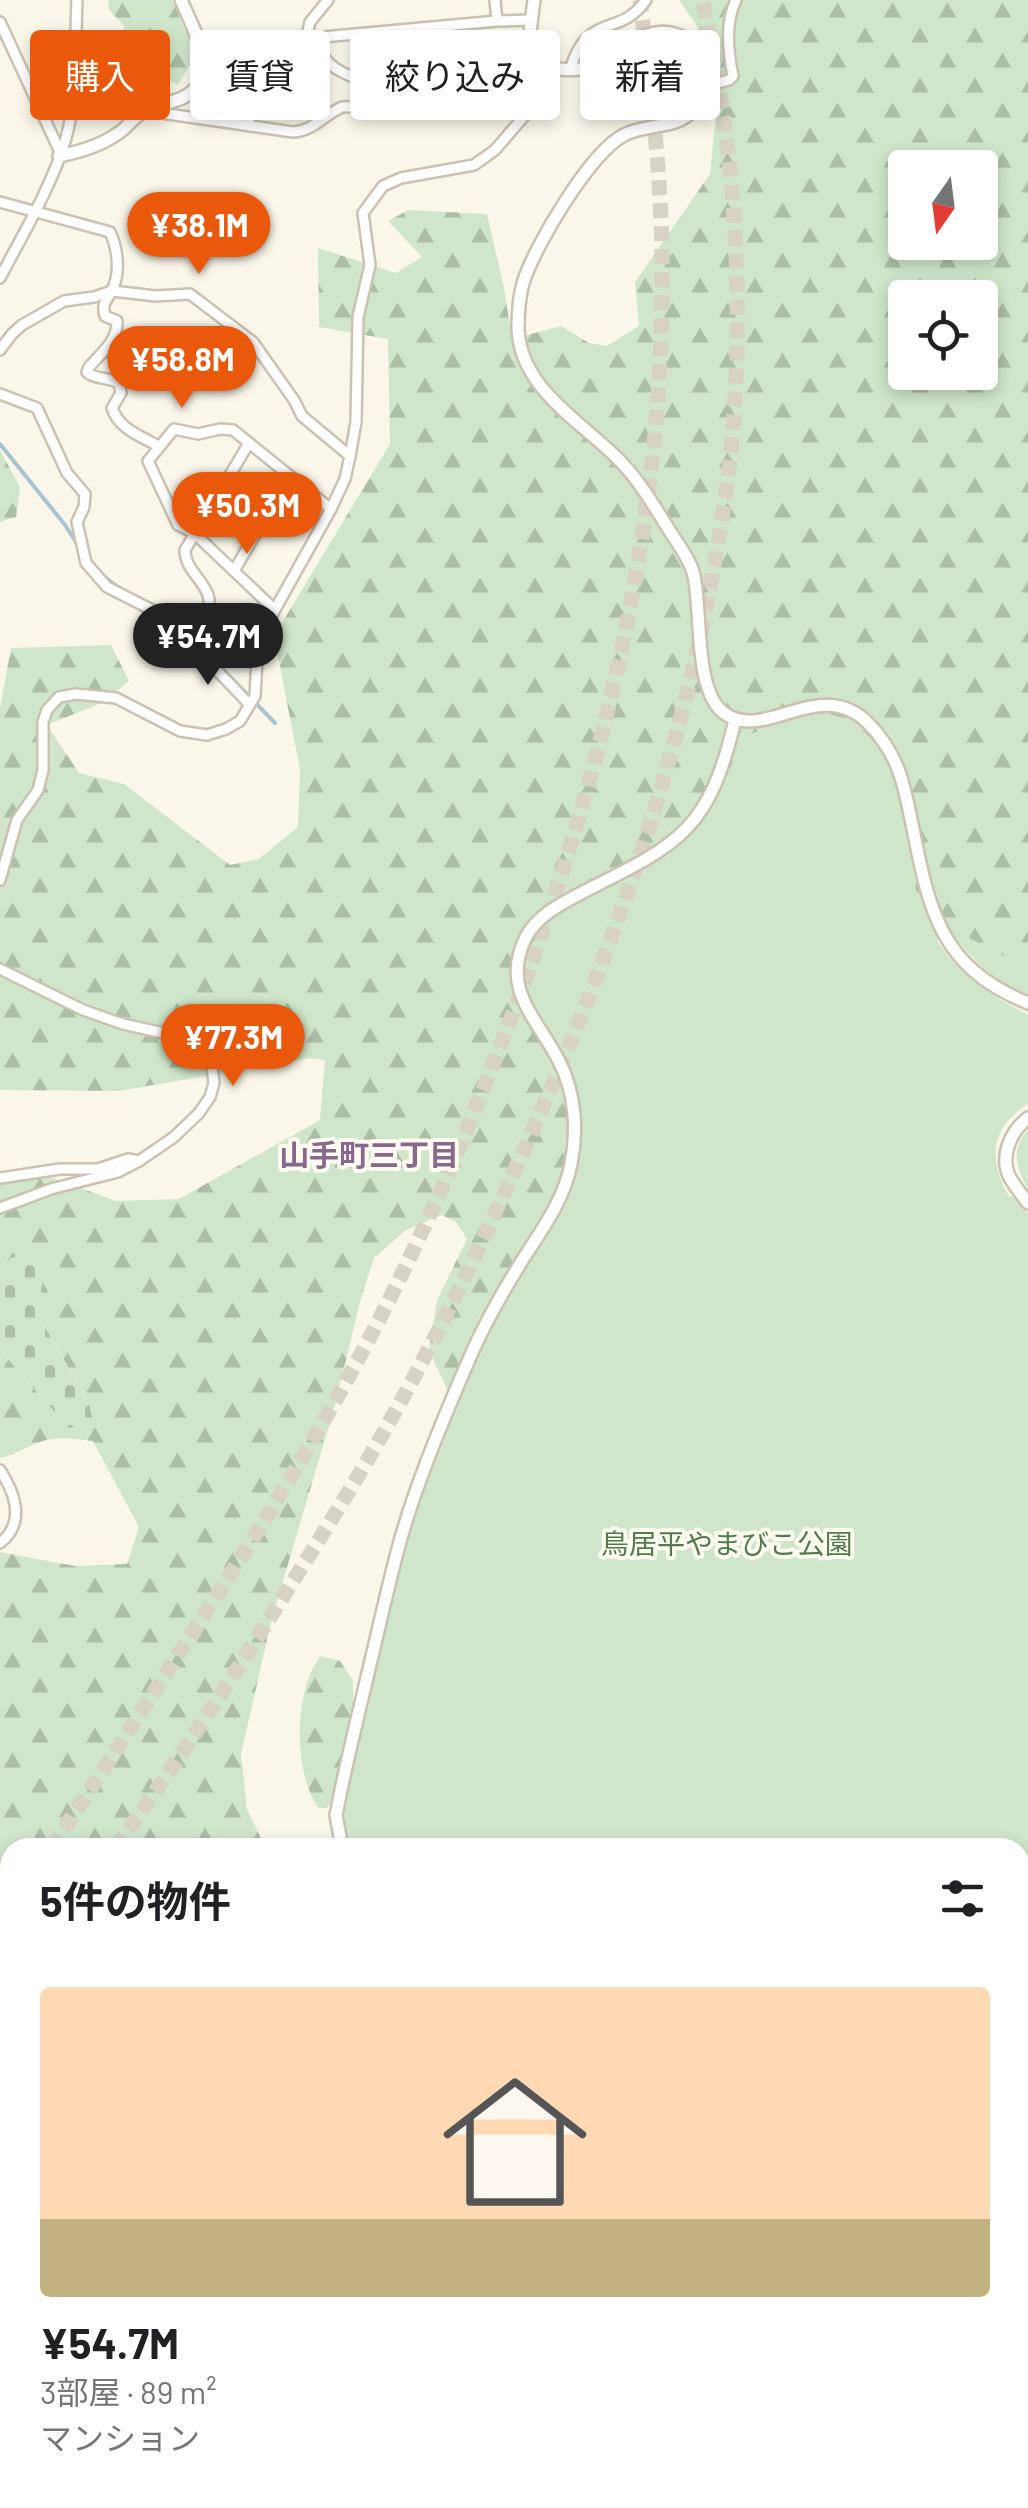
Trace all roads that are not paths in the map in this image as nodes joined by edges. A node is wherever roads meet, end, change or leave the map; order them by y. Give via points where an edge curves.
1 (77, 0) edge
2 (181, 0) edge
3 (328, 0) edge
4 (495, 0) edge
5 (534, 0) edge
6 (646, 0) edge
7 (736, 0) edge
8 (532, 20) junction
9 (497, 21) junction
10 (0, 22) edge
11 (308, 30) edge
12 (530, 30) edge
13 (330, 36) edge
14 (580, 68) edge
15 (560, 69) edge
16 (570, 70) junction
17 (720, 82) edge
18 (170, 101) edge
19 (350, 107) edge
20 (170, 115) edge
21 (134, 120) edge
22 (249, 120) edge
23 (521, 120) edge
24 (677, 120) edge
25 (249, 126) junction
26 (60, 154) junction
27 (0, 202) edge
28 (36, 212) junction
29 (0, 278) edge
30 (112, 290) junction
31 (0, 350) edge
32 (0, 394) edge
33 (249, 443) junction
34 (158, 446) junction
35 (350, 456) junction
36 (288, 476) junction
37 (331, 509) junction
38 (194, 534) junction
39 (234, 571) junction
40 (274, 609) junction
41 (196, 646) junction
42 (249, 704) junction
43 (734, 720) junction
44 (0, 880) edge
45 (0, 969) edge
46 (1028, 1004) edge
47 (1028, 1118) edge
48 (139, 1161) junction
49 (0, 1178) edge
50 (1028, 1203) edge
51 (0, 1208) edge
52 (0, 1470) edge
53 (0, 1543) edge
54 (340, 1838) edge

1 - 26 street via 72,107
2 - 18 street via 204,65 195,89
3 - 11 street
4 - 9 street
5 - 8 street
6 - 16 street via 630,16 585,37
7 - 17 street via 729,37 733,76
8 - 9 street
8 - 12 street
9 - 13 street
10 - 26 street
14 - 16 street
15 - 16 street
19 - 25 street via 305,131
20 - 25 street
21 - 26 street via 108,140
22 - 25 street
23 - 35 street via 474,164 383,186 363,213 370,265 358,318
24 - 43 street via 623,135 599,154 537,249 522,287 518,325 532,376 622,462 680,547 694,574 706,688
26 - 28 street
27 - 28 street
28 - 29 street
28 - 30 street via 110,232 117,258
30 - 31 street via 64,301 22,325
30 - 34 street via 103,311 118,321 116,334 88,372 119,383 114,416
30 - 35 street via 190,294 202,301 252,342 302,416
32 - 41 street via 37,408 67,473 85,494 76,522 86,563 107,587 166,617
33 - 34 street via 234,430 174,429
33 - 36 street
33 - 38 street
34 - 38 street via 148,460 178,525
35 - 37 street
36 - 37 street
36 - 39 street
37 - 40 street
38 - 39 street
38 - 41 street via 185,560 210,600 206,638
39 - 40 street
40 - 42 street via 258,640
41 - 42 street
42 - 44 street via 226,729 198,734 116,698 59,697 42,722 38,790 17,820
43 - 46 street via 829,704 866,721 901,774 928,903 955,953 979,977
43 - 54 street via 714,788 682,835 650,859 566,900 526,937 517,967 520,990 568,1084 571,1167 558,1204 472,1352 413,1498 341,1790
45 - 48 street via 83,1010 186,1038 203,1053 212,1067 210,1098 174,1137
47 - 50 street via 1006,1156 1008,1175
48 - 49 street
48 - 51 street
52 - 53 street via 12,1488 16,1514

